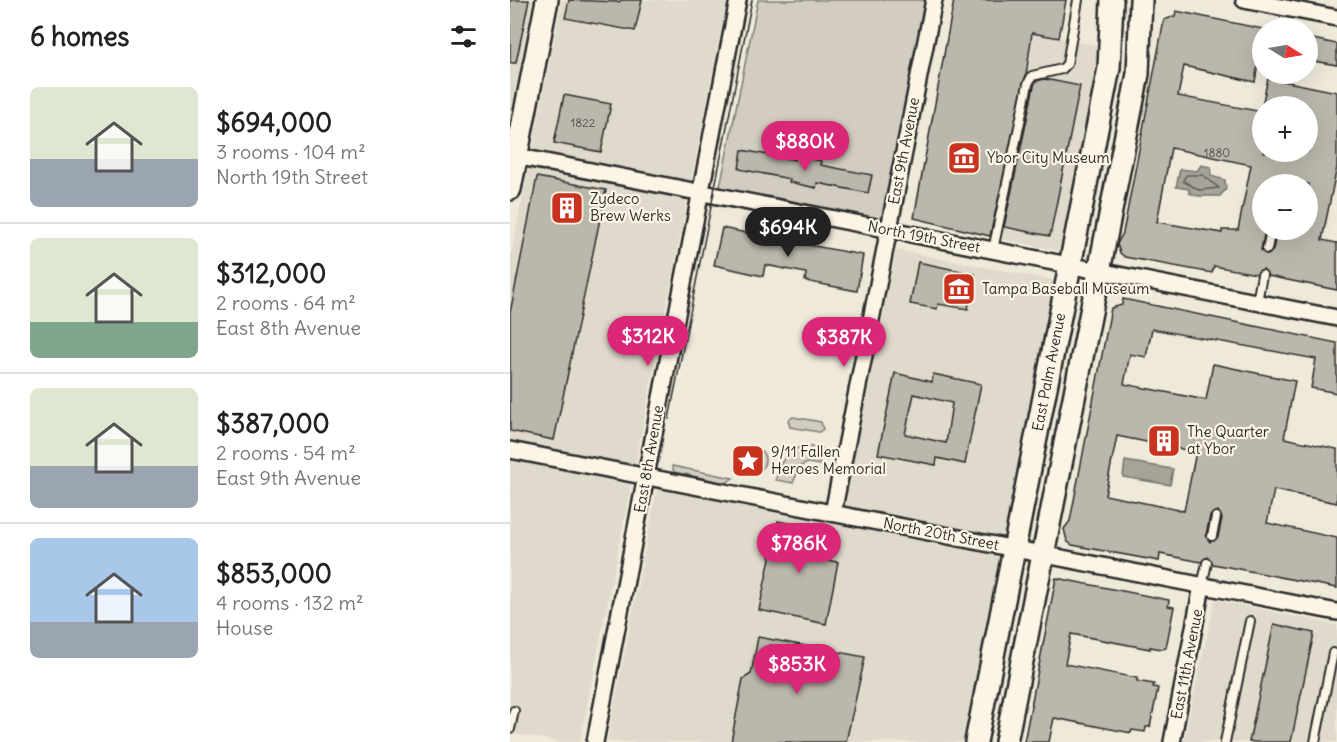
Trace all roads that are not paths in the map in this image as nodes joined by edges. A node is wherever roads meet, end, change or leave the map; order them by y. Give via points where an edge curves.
1 (547, 0) edge
2 (738, 0) edge
3 (934, 0) edge
4 (1078, 0) edge
5 (1112, 0) edge
6 (1141, 0) edge
7 (1244, 0) edge
8 (1320, 7) edge
9 (1337, 18) edge
10 (513, 156) edge
11 (510, 189) edge
12 (699, 193) junction
13 (889, 230) junction
14 (1269, 240) edge
15 (1267, 249) dead end
16 (993, 250) junction
17 (1070, 265) junction
18 (1099, 271) junction
19 (1262, 275) dead end
20 (1257, 302) junction
21 (1337, 318) edge
22 (510, 450) edge
23 (646, 476) junction
24 (833, 513) junction
25 (1216, 517) dead end
26 (1212, 536) dead end
27 (1014, 549) junction
28 (1043, 555) junction
29 (1207, 563) dead end
30 (1202, 586) junction
31 (1337, 612) edge
32 (1250, 621) dead end
33 (1333, 653) dead end
34 (514, 711) dead end
35 (510, 729) edge
36 (595, 742) edge
37 (976, 742) edge
38 (1006, 742) edge
39 (1172, 742) edge
40 (1225, 742) edge
41 (1315, 742) edge

1 - 10 street
2 - 12 street, East 8th Avenue
3 - 13 street, East 9th Avenue
4 - 16 lane via 1067,64 1062,69 1032,76 1028,84
5 - 17 street, East Palm Avenue via 1109,68
6 - 18 street, East Palm Avenue via 1137,74
7 - 8 street
8 - 9 street
10 - 11 street
10 - 12 street, North 19th Street
12 - 13 street, North 19th Street
12 - 23 street, East 8th Avenue
13 - 16 street, North 19th Street
13 - 24 street, East 9th Avenue
14 - 15 lane
16 - 17 street, North 19th Street
17 - 18 street, North 19th Street
17 - 27 street, East Palm Avenue
18 - 20 street, North 19th Street
18 - 28 street, East Palm Avenue
19 - 20 lane
20 - 21 street, North 19th Street
22 - 23 street, North 20th Street
23 - 24 street, North 20th Street
23 - 36 street, East 8th Avenue
24 - 27 street, North 20th Street
25 - 26 lane
27 - 28 street, North 20th Street
27 - 37 street, East Palm Avenue
28 - 30 street, North 20th Street
28 - 38 street, East Palm Avenue
29 - 30 lane
30 - 31 street, North 20th Street
30 - 39 street, East 11th Avenue
32 - 40 lane
33 - 41 lane
34 - 35 lane

